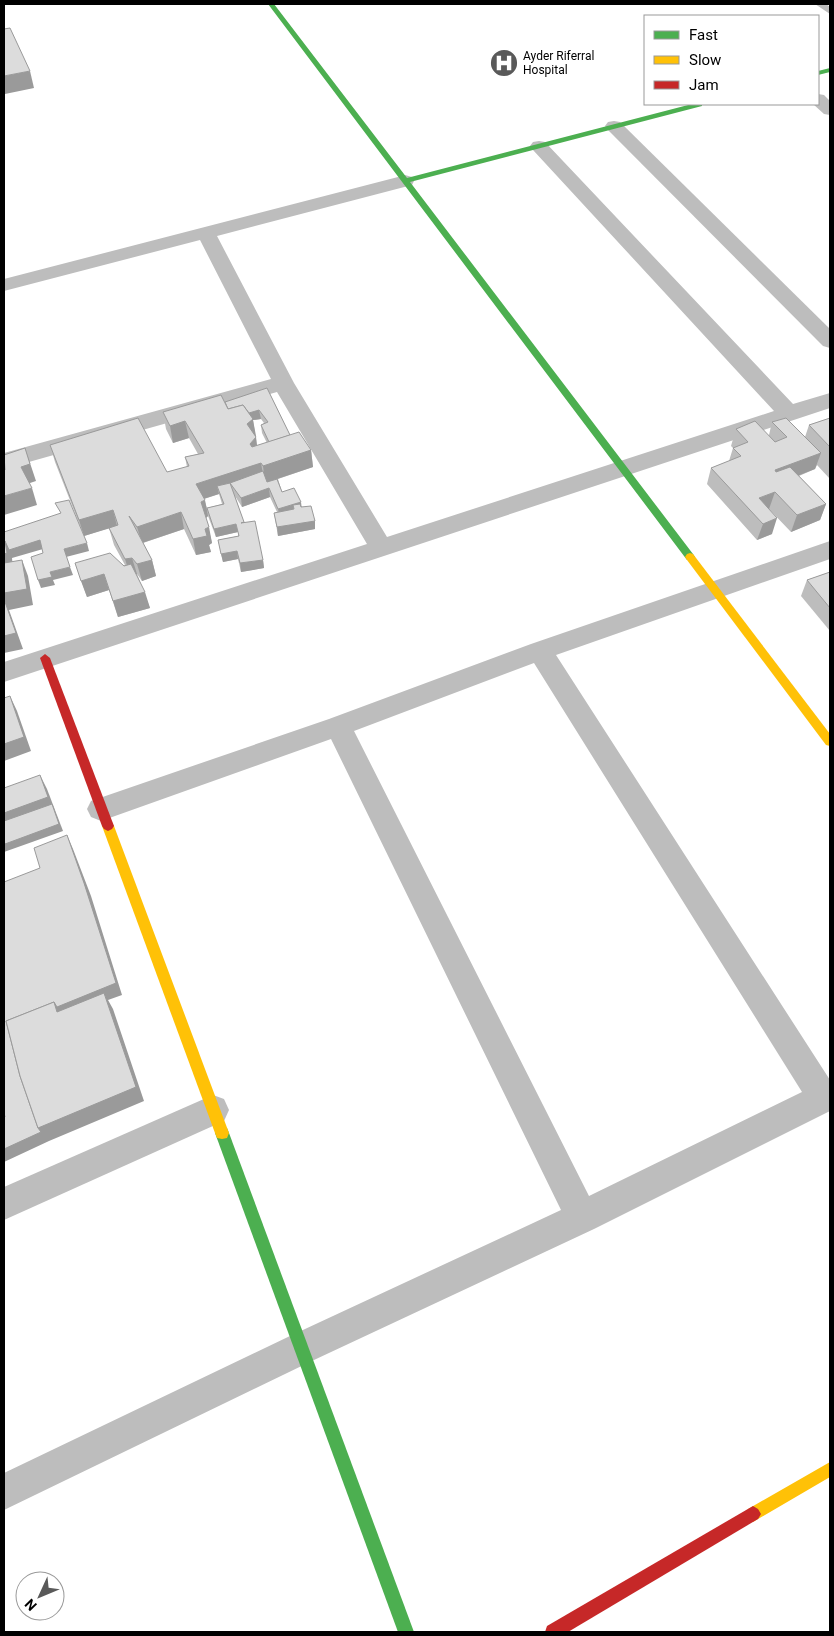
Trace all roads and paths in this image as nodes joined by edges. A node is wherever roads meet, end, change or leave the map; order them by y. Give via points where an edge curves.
1 (271, 4) edge
2 (820, 4) edge
3 (830, 11) edge
4 (819, 100) edge
5 (695, 105) edge
6 (830, 110) edge
7 (614, 126) junction
8 (539, 146) junction
9 (405, 181) junction
10 (206, 233) junction
11 (4, 284) edge
12 (830, 341) edge
13 (283, 383) junction
14 (830, 400) edge
15 (789, 413) junction
16 (4, 461) edge
17 (622, 468) junction
18 (380, 548) junction
19 (830, 550) edge
20 (715, 591) junction
21 (540, 651) junction
22 (45, 658) junction
23 (4, 672) edge
24 (338, 726) junction
25 (827, 731) edge
26 (101, 809) junction
27 (827, 1096) edge
28 (213, 1110) junction
29 (4, 1204) edge
30 (582, 1217) junction
31 (302, 1348) junction
32 (830, 1469) edge
33 (4, 1492) edge
34 (406, 1632) edge
35 (553, 1632) edge

1 - 9 street
2 - 3 lane
4 - 6 street
5 - 7 street
7 - 8 street
7 - 12 street
8 - 9 street
8 - 15 street
9 - 10 street
9 - 17 street
10 - 11 street
10 - 13 street
13 - 16 street
13 - 18 street
14 - 15 street
15 - 17 street
17 - 18 street
17 - 20 street
18 - 22 street
19 - 20 street
20 - 21 street
20 - 25 street
21 - 24 street
21 - 27 street
22 - 23 street
22 - 26 street
24 - 26 street
24 - 30 street
26 - 28 street
27 - 30 street
28 - 29 street
28 - 31 street
30 - 31 street
31 - 33 street
31 - 34 street
32 - 35 street

